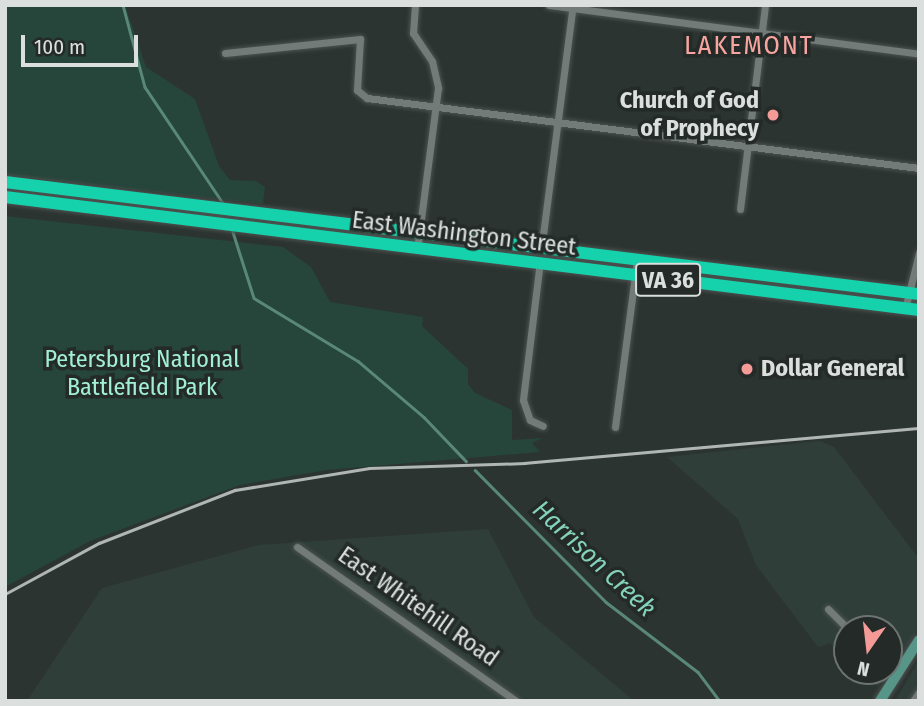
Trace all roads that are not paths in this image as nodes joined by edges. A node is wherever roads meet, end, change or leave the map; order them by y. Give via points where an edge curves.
1 (415, 5) edge
2 (549, 5) edge
3 (765, 5) edge
4 (572, 11) junction
5 (762, 34) junction
6 (225, 53) dead end
7 (919, 54) edge
8 (436, 107) junction
9 (557, 122) junction
10 (749, 146) junction
11 (919, 167) edge
12 (5, 182) edge
13 (5, 197) edge
14 (740, 209) dead end
15 (419, 233) junction
16 (541, 248) junction
17 (417, 249) junction
18 (919, 253) edge
19 (637, 260) junction
20 (539, 264) junction
21 (635, 276) junction
22 (913, 293) edge
23 (912, 309) edge
24 (543, 426) dead end
25 (615, 427) dead end
26 (297, 547) dead end
27 (828, 609) dead end
28 (834, 615) edge
29 (919, 640) edge
30 (903, 662) edge
31 (889, 685) edge
32 (919, 692) edge
33 (516, 701) edge
34 (880, 701) edge
35 (913, 701) edge

1 - 8 street via 412,25 435,69
2 - 4 street
3 - 5 street
4 - 5 street
4 - 9 street
5 - 7 street
5 - 10 street
6 - 8 street via 360,39 359,95
8 - 9 street
8 - 15 street
9 - 10 street
9 - 16 street
10 - 11 street
10 - 14 street
12 - 15 highway, East Washington Street / VA 36
13 - 17 highway, East Washington Street / VA 36
15 - 16 highway, East Washington Street / VA 36
15 - 17 street
16 - 19 highway, East Washington Street / VA 36
16 - 20 street
17 - 20 highway, East Washington Street / VA 36
18 - 22 street
19 - 21 street
19 - 22 highway, East Washington Street / VA 36
20 - 21 highway, East Washington Street / VA 36
20 - 24 street via 523,400 530,420
21 - 23 highway, East Washington Street / VA 36
21 - 25 street
22 - 23 street
26 - 33 street, East Whitehill Road
27 - 28 street
29 - 30 main road
31 - 34 main road
32 - 35 street

